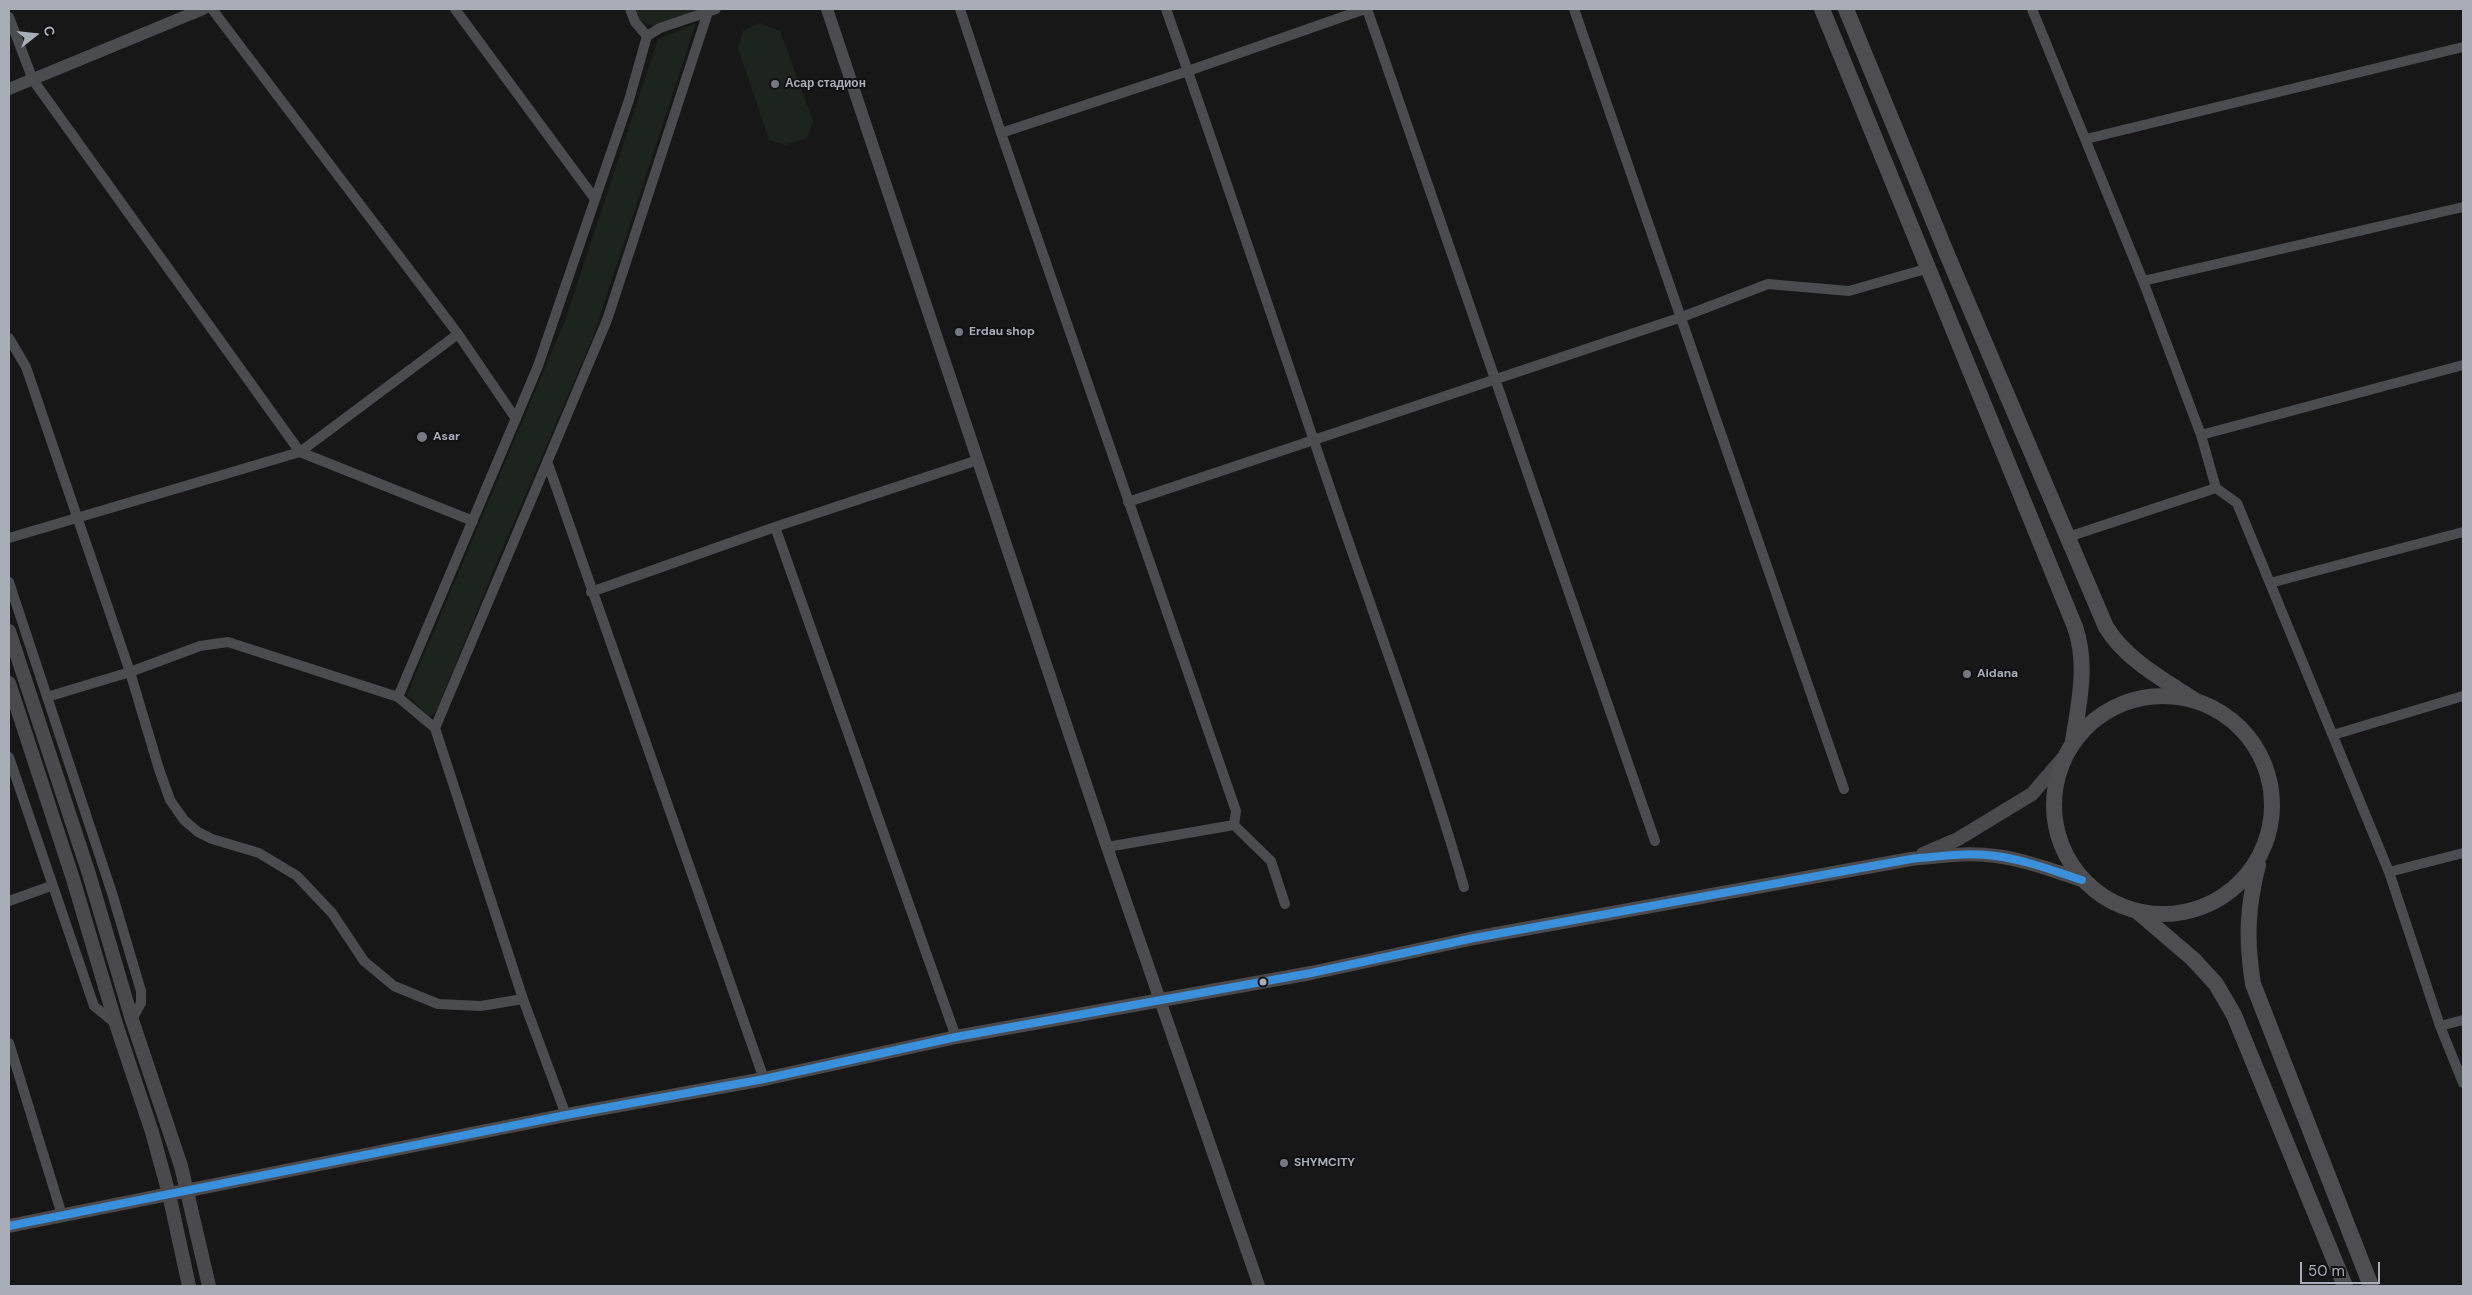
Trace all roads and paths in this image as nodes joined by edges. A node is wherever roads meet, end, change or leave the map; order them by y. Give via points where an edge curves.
1 (204, 9) edge
2 (212, 9) edge
3 (455, 9) edge
4 (630, 9) edge
5 (827, 9) edge
6 (960, 9) edge
7 (1166, 9) edge
8 (1366, 9) edge
9 (1574, 9) edge
10 (1822, 9) edge
11 (1846, 9) edge
12 (2032, 9) edge
13 (712, 10) edge
14 (9, 17) edge
15 (647, 36) junction
16 (2463, 48) edge
17 (1188, 71) junction
18 (34, 80) junction
19 (9, 89) edge
20 (1001, 133) junction
21 (2086, 139) junction
22 (595, 199) junction
23 (2463, 207) edge
24 (1928, 268) junction
25 (2143, 281) junction
26 (1682, 317) junction
27 (458, 334) junction
28 (9, 338) edge
29 (2463, 365) edge
30 (1495, 380) junction
31 (516, 419) junction
32 (2201, 435) junction
33 (1314, 439) junction
34 (300, 452) junction
35 (978, 460) junction
36 (548, 464) junction
37 (2216, 488) junction
38 (1128, 502) junction
39 (78, 518) junction
40 (473, 520) junction
41 (775, 527) junction
42 (2463, 532) edge
43 (2068, 537) junction
44 (9, 538) edge
45 (9, 582) edge
46 (2270, 583) junction
47 (591, 592) junction
48 (9, 631) edge
49 (130, 672) junction
50 (9, 683) edge
51 (2463, 696) edge
52 (47, 697) junction
53 (398, 697) junction
54 (2196, 701) junction
55 (434, 728) junction
56 (2332, 735) junction
57 (2073, 742) junction
58 (9, 757) edge
59 (2064, 758) junction
60 (1844, 789) dead end
61 (1234, 825) junction
62 (1655, 841) dead end
63 (1107, 847) junction
64 (2463, 853) edge
65 (2261, 854) junction
66 (1911, 859) junction
67 (2389, 872) junction
68 (2082, 880) junction
69 (51, 886) junction
70 (1464, 887) dead end
71 (9, 901) edge
72 (1285, 904) dead end
73 (2138, 912) junction
74 (523, 999) junction
75 (1159, 999) junction
76 (132, 1020) junction
77 (2463, 1020) edge
78 (116, 1024) junction
79 (2440, 1026) junction
80 (956, 1037) junction
81 (9, 1043) edge
82 (764, 1079) junction
83 (2463, 1083) edge
84 (566, 1115) junction
85 (188, 1190) junction
86 (169, 1194) junction
87 (62, 1215) junction
88 (9, 1226) edge
89 (189, 1286) edge
90 (209, 1286) edge
91 (1259, 1286) edge
92 (2345, 1286) edge
93 (2371, 1286) edge

1 - 18 street
2 - 27 street
3 - 22 street
4 - 15 street via 635,22
5 - 35 street
6 - 20 street
7 - 17 street
8 - 17 street
8 - 30 street
9 - 26 street
10 - 24 highway
11 - 43 highway
12 - 21 street
13 - 15 street via 660,28
13 - 36 street via 608,320
14 - 18 street
15 - 22 street
16 - 21 street
17 - 20 street
17 - 33 street
18 - 19 street
18 - 34 street
20 - 38 street
21 - 25 street
22 - 31 street via 538,366
23 - 25 street
24 - 26 street via 1849,291 1768,284
24 - 57 highway via 2080,642 2081,696
25 - 32 street
26 - 30 street
26 - 60 street
27 - 31 street
27 - 34 street
28 - 39 street via 26,366
29 - 32 street
30 - 33 street
30 - 62 street
31 - 40 street
32 - 37 street
33 - 38 street
33 - 70 street via 1445,821
34 - 39 street
34 - 40 street
35 - 41 street
35 - 63 street
36 - 47 street
36 - 55 street
37 - 43 street
37 - 46 street via 2237,503
38 - 61 street via 1236,811
39 - 44 street
39 - 49 street
40 - 53 street
41 - 47 street
41 - 80 street
42 - 46 street
43 - 54 highway via 2106,627 2116,642 2152,672
45 - 52 street
46 - 56 street
47 - 82 street
48 - 76 main road via 89,874
49 - 52 street
49 - 53 street via 200,646 228,642
49 - 74 street via 170,800 184,820 212,838 259,853 297,876 332,913 364,961 394,986 438,1004 481,1006
50 - 78 main road
51 - 56 street
52 - 76 street via 141,990 141,1003
53 - 55 street
54 - 57 highway via 2162,696 2128,701 2097,717
54 - 65 highway via 2231,720 2250,739 2263,762 2271,788 2272,815
55 - 74 street
56 - 67 street
57 - 59 highway
58 - 69 street
59 - 66 main road via 2032,794 1998,817
59 - 68 highway via 2054,789 2054,822 2064,853
61 - 63 street
61 - 72 street via 1271,861
63 - 75 street
64 - 67 street
65 - 73 highway via 2240,882 2213,903 2172,915
65 - 93 highway via 2247,918 2247,951 2253,984
66 - 68 main road via 1994,855
66 - 75 main road
67 - 79 street
68 - 73 highway via 2117,905
69 - 71 street
69 - 78 street via 94,1006
73 - 92 highway via 2193,959 2216,984 2234,1016
74 - 84 street
75 - 80 main road
75 - 91 street
76 - 85 main road
77 - 79 street
78 - 86 main road
79 - 83 street
80 - 82 main road
81 - 87 street
82 - 84 main road
84 - 85 main road
85 - 86 main road
85 - 90 main road
86 - 87 main road
86 - 89 main road
87 - 88 main road

